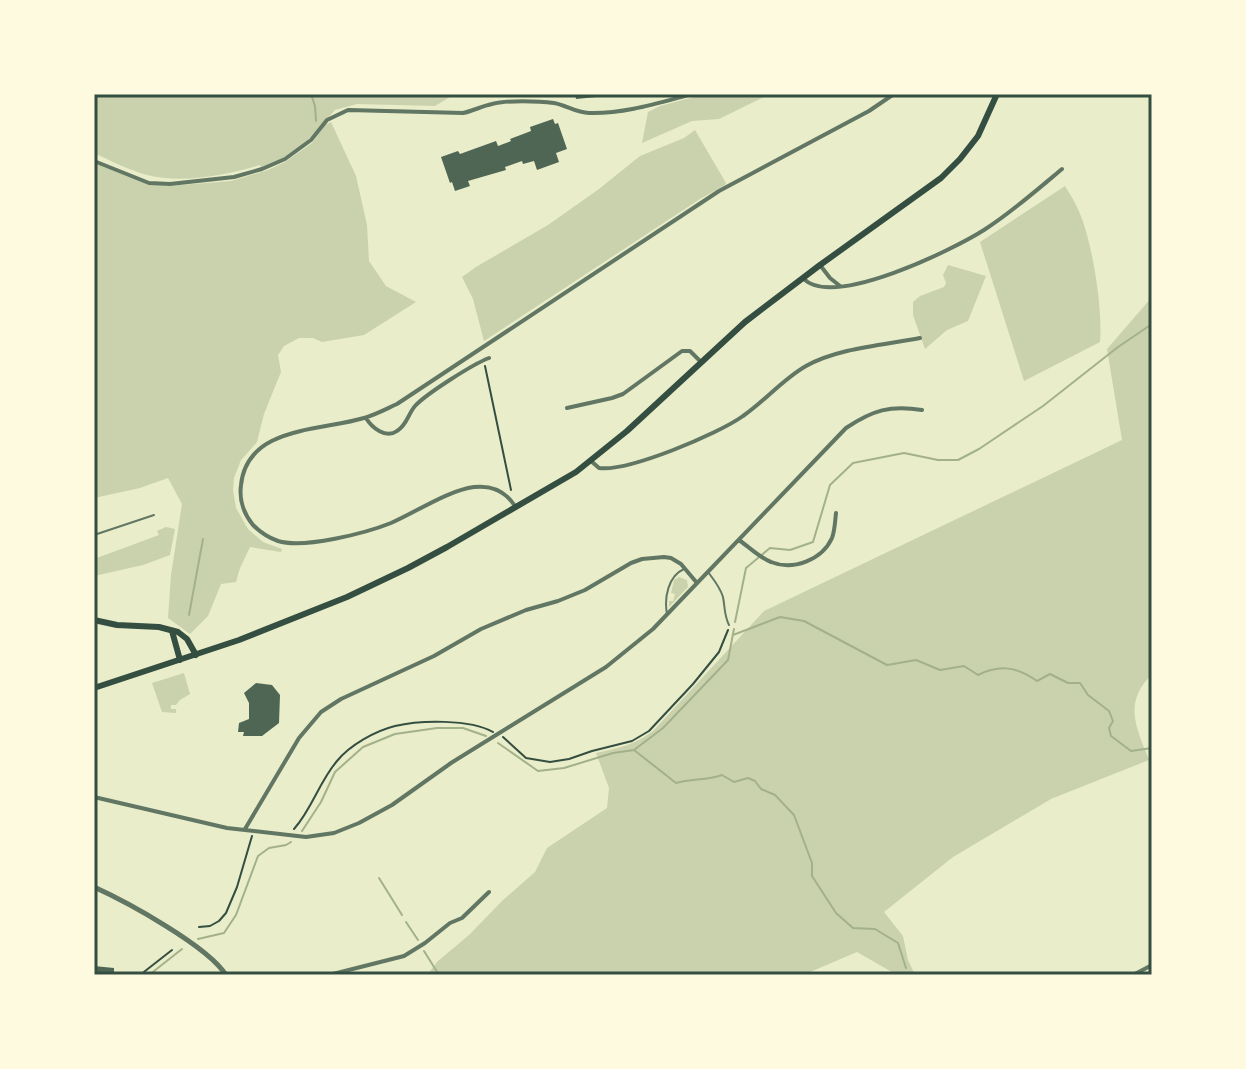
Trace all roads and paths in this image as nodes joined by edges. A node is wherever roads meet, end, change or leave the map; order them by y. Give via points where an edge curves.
1 (692, 94) edge
2 (894, 94) edge
3 (997, 94) edge
4 (94, 161) edge
5 (1062, 169) dead end
6 (820, 265) junction
7 (803, 278) junction
8 (840, 286) junction
9 (920, 338) dead end
10 (489, 358) dead end
11 (701, 362) junction
12 (485, 366) dead end
13 (567, 408) dead end
14 (922, 410) dead end
15 (366, 418) junction
16 (591, 461) junction
17 (511, 490) dead end
18 (515, 506) junction
19 (836, 513) dead end
20 (154, 515) dead end
21 (94, 535) edge
22 (739, 540) junction
23 (685, 569) junction
24 (708, 572) junction
25 (697, 583) junction
26 (667, 614) junction
27 (94, 620) edge
28 (729, 625) joint
29 (172, 631) junction
30 (196, 655) junction
31 (180, 660) junction
32 (94, 688) edge
33 (494, 732) dead end
34 (502, 736) dead end
35 (94, 797) edge
36 (244, 830) junction
37 (253, 831) junction
38 (288, 836) junction
39 (94, 887) edge
40 (489, 892) dead end
41 (199, 927) dead end
42 (172, 950) dead end
43 (1152, 965) edge
44 (224, 973) edge
45 (140, 975) edge
46 (216, 975) edge
47 (329, 975) edge
48 (1133, 975) edge

1 - 4 street via 605,112 578,112 555,103 503,102 463,113 348,110 327,120 285,159 234,177 149,183
2 - 15 street via 719,191 419,391
3 - 6 main road via 978,136 947,172
5 - 8 street via 966,241 919,264
6 - 7 main road
6 - 8 street
7 - 8 street via 818,287
7 - 11 main road
9 - 16 street via 825,357 743,417 702,439 614,468 599,468
10 - 15 street via 423,398 395,433 380,431
11 - 13 street via 690,351 682,351 623,394
11 - 16 main road
12 - 17 path
14 - 22 street via 887,409 846,428
15 - 18 street via 303,430 260,450 246,466 240,490 247,517 257,529 279,542 339,538 388,524 474,487 499,490
16 - 18 main road
18 - 30 main road via 388,578
19 - 22 street via 827,546 798,564 770,562
20 - 21 lane
22 - 24 street
23 - 25 street
23 - 26 lane via 670,581
23 - 36 street via 664,557 631,563 585,590 481,629 334,702 299,738
24 - 25 street
24 - 28 lane via 718,585
25 - 26 street
26 - 38 street via 606,667 392,805 334,833
27 - 29 main road
28 - 34 path via 711,663 666,714 632,741 550,762 526,758
29 - 30 main road via 187,639
29 - 31 main road
30 - 31 main road
31 - 32 main road
33 - 38 path via 462,722 388,728 340,757
35 - 36 street
36 - 37 street
37 - 38 street
37 - 41 path via 226,913 210,926
39 - 44 street via 177,934
40 - 47 street via 462,918 404,956
42 - 45 path
43 - 48 street
44 - 46 street

